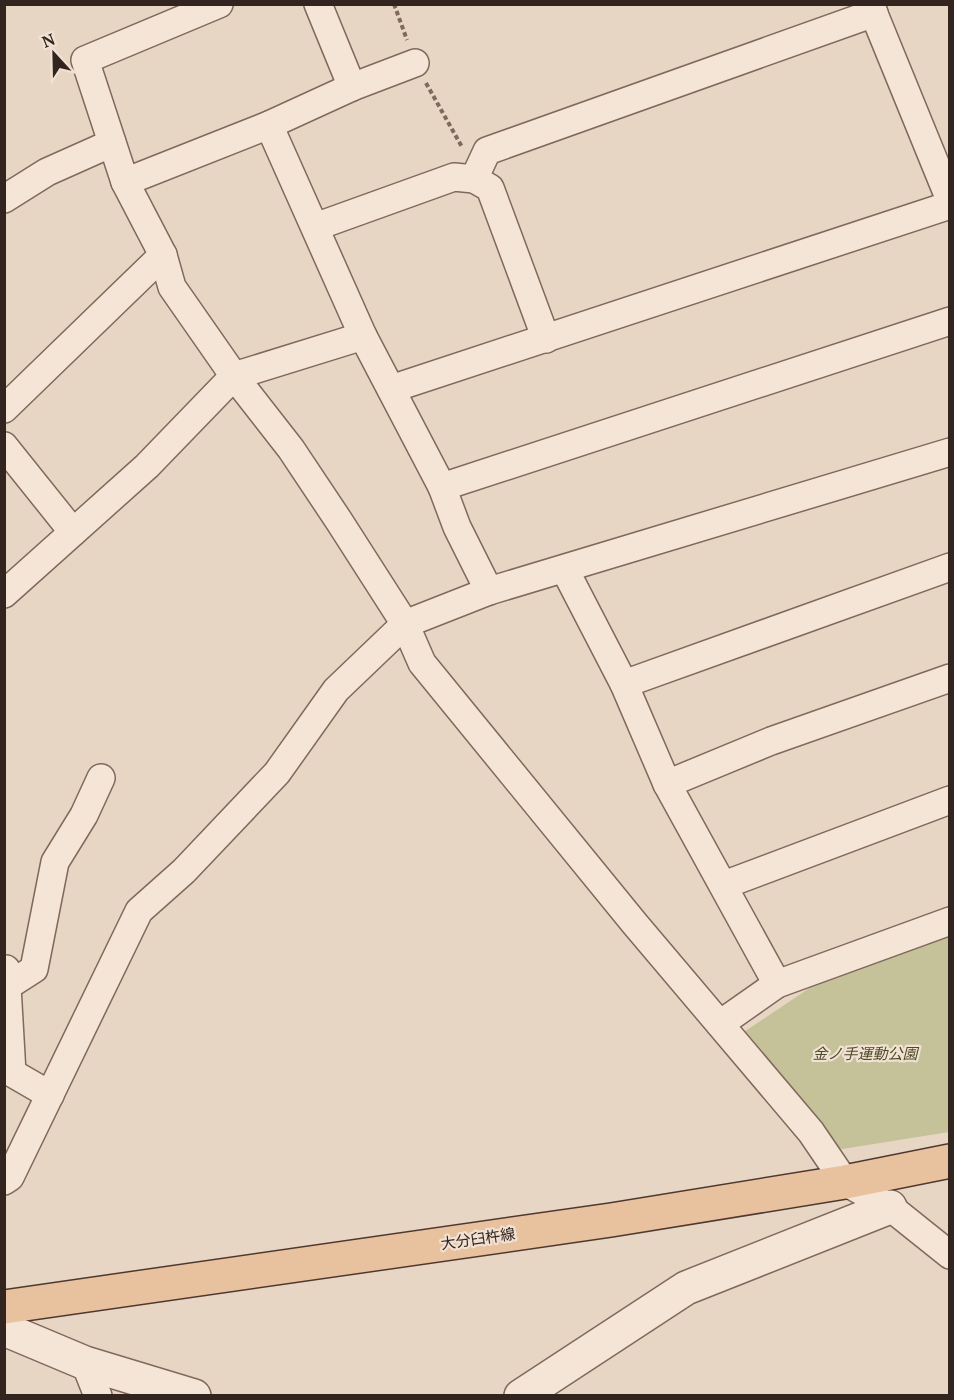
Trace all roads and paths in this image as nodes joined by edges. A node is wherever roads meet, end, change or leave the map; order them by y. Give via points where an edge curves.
1 (219, 4) edge
2 (318, 4) edge
3 (394, 4) edge
4 (872, 9) edge
5 (415, 63) junction
6 (352, 87) junction
7 (269, 125) junction
8 (112, 143) junction
9 (477, 173) junction
10 (125, 182) junction
11 (4, 199) edge
12 (950, 200) edge
13 (950, 205) edge
14 (315, 227) junction
15 (163, 255) junction
16 (950, 321) edge
17 (363, 336) junction
18 (546, 339) junction
19 (234, 376) junction
20 (391, 389) junction
21 (4, 409) edge
22 (4, 446) edge
23 (950, 452) edge
24 (442, 487) junction
25 (73, 532) junction
26 (950, 567) edge
27 (565, 570) junction
28 (489, 591) junction
29 (4, 594) edge
30 (405, 624) junction
31 (950, 678) edge
32 (624, 684) junction
33 (101, 778) dead end
34 (667, 784) junction
35 (950, 800) edge
36 (724, 885) junction
37 (950, 921) edge
38 (5, 976) edge
39 (777, 984) junction
40 (720, 1024) junction
41 (50, 1095) junction
42 (950, 1161) edge
43 (4, 1180) edge
44 (845, 1182) junction
45 (890, 1207) junction
46 (950, 1255) edge
47 (4, 1307) edge
48 (4, 1329) edge
49 (85, 1363) junction
50 (98, 1395) edge
51 (194, 1395) edge
52 (521, 1395) edge

1 - 8 street via 85,60
2 - 6 street
3 - 5 path
4 - 9 street via 487,151
4 - 12 street
5 - 6 street
5 - 9 path
6 - 7 street
7 - 10 street
7 - 14 street
8 - 10 street
8 - 11 street via 47,172
9 - 14 street via 454,177
9 - 18 street via 490,188
10 - 15 street
13 - 18 street
14 - 17 street
15 - 19 street via 172,286
15 - 21 street
16 - 24 street
17 - 19 street
17 - 20 street
18 - 20 street
19 - 25 street via 147,466
19 - 30 street via 291,449
20 - 24 street
22 - 25 street
23 - 27 street
24 - 28 street
25 - 29 street
26 - 32 street
27 - 28 street
27 - 32 street
28 - 30 street
30 - 40 street via 422,663
30 - 41 street via 336,690 277,773 184,872 139,911
31 - 34 street via 771,741
32 - 34 street
33 - 38 street via 55,862 34,969
34 - 36 street
35 - 36 street
36 - 39 street
37 - 39 street
38 - 41 street via 12,1073
39 - 40 street
40 - 44 street via 811,1132
41 - 43 street via 10,1177
42 - 44 main road, 大分臼杵線
44 - 45 street
44 - 47 main road, 大分臼杵線 via 600,1222
45 - 46 street
45 - 52 street via 686,1288
48 - 49 street
49 - 50 street
49 - 51 street

